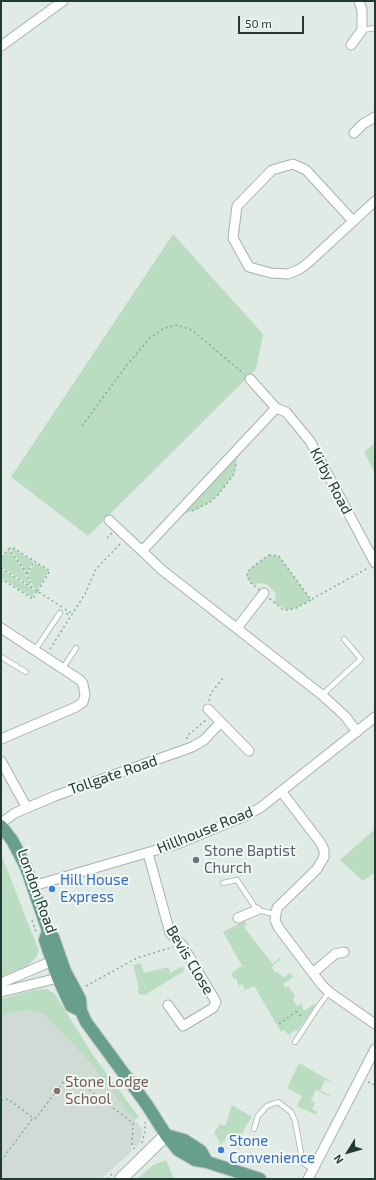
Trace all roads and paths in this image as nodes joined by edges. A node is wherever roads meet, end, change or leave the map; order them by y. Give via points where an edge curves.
1 (63, 1) edge
2 (359, 1) edge
3 (375, 28) edge
4 (362, 30) junction
5 (351, 45) dead end
6 (1, 46) edge
7 (375, 117) edge
8 (354, 133) dead end
9 (375, 201) edge
10 (353, 221) junction
11 (250, 379) joint
12 (276, 408) junction
13 (82, 426) dead end
14 (240, 446) junction
15 (191, 511) dead end
16 (109, 520) dead end
17 (124, 540) dead end
18 (9, 549) junction
19 (142, 551) junction
20 (1, 557) edge
21 (34, 561) junction
22 (372, 565) edge
23 (1, 568) edge
24 (27, 574) junction
25 (1, 582) edge
26 (32, 588) junction
27 (37, 591) junction
28 (264, 593) junction
29 (311, 600) junction
30 (61, 611) joint
31 (1, 628) edge
32 (237, 628) junction
33 (344, 639) dead end
34 (36, 648) junction
35 (76, 648) dead end
36 (1, 656) edge
37 (63, 668) junction
38 (26, 672) dead end
39 (223, 678) dead end
40 (322, 695) junction
41 (209, 710) junction
42 (375, 717) edge
43 (221, 722) junction
44 (357, 732) junction
45 (1, 739) edge
46 (189, 743) dead end
47 (249, 752) dead end
48 (1, 761) edge
49 (281, 791) junction
50 (27, 808) junction
51 (1, 824) edge
52 (148, 853) junction
53 (223, 883) dead end
54 (33, 886) junction
55 (257, 910) junction
56 (275, 914) junction
57 (31, 915) dead end
58 (238, 918) dead end
59 (43, 934) junction
60 (179, 942) junction
61 (344, 952) dead end
62 (56, 959) junction
63 (313, 974) junction
64 (62, 975) junction
65 (1, 983) edge
66 (83, 987) dead end
67 (1, 992) edge
68 (329, 992) junction
69 (168, 1005) dead end
70 (299, 1009) dead end
71 (296, 1011) junction
72 (308, 1022) junction
73 (279, 1024) dead end
74 (375, 1024) edge
75 (294, 1042) dead end
76 (375, 1048) edge
77 (1, 1101) edge
78 (33, 1118) junction
79 (254, 1129) dead end
80 (145, 1130) dead end
81 (166, 1135) junction
82 (141, 1147) dead end
83 (135, 1150) dead end
84 (1, 1161) edge
85 (312, 1169) junction
86 (121, 1179) edge
87 (260, 1179) edge
88 (308, 1179) edge

1 - 6 street
2 - 4 street via 362,10
3 - 4 lane
4 - 5 street
7 - 8 street
9 - 10 street
10 - 10 street via 304,267 285,274 248,267 233,238 237,206 272,170 293,164 306,170
11 - 12 street, Kirby Road
11 - 13 path via 192,330 171,326 150,338
12 - 14 street
12 - 22 street, Kirby Road via 286,412 310,441
14 - 15 path via 234,474 228,484 210,502
14 - 19 street
16 - 19 street
17 - 34 path via 97,569 75,611 48,652
18 - 20 path
18 - 21 path via 12,547
18 - 24 path
19 - 32 street via 162,570
21 - 24 path
21 - 27 path via 50,571
22 - 29 path
23 - 26 path
24 - 26 path
25 - 27 path via 3,580 32,599
26 - 27 path
27 - 30 path via 70,612 68,615
28 - 29 path via 282,609 287,610
28 - 29 path via 251,583 247,573 268,555 274,555 278,556
28 - 32 street
30 - 34 lane
31 - 34 street
32 - 40 street
33 - 40 lane via 361,659
34 - 37 street
35 - 37 lane
36 - 38 lane
37 - 45 street via 82,682 85,695 81,704
39 - 41 path via 210,693
40 - 44 street via 345,716
41 - 43 street
41 - 46 path via 187,737
42 - 44 street, Hillhouse Road
43 - 47 street
43 - 50 street, Tollgate Road via 204,740 192,747
44 - 49 street, Hillhouse Road
48 - 50 street
49 - 52 street, Hillhouse Road via 243,817
49 - 56 street via 320,842 324,858 317,869 281,903
50 - 51 street, Tollgate Road via 11,815
51 - 54 main road, London Road via 21,856
52 - 54 street, Hillhouse Road
52 - 60 street, Bevis Close via 170,933
53 - 55 lane via 237,880
54 - 59 main road, London Road
55 - 56 lane
55 - 58 street
56 - 63 street via 278,927
57 - 59 path, London Road
59 - 62 main road, London Road
60 - 66 path via 169,949 137,958
60 - 69 street, Bevis Close via 216,1002 213,1008 183,1026
61 - 63 street via 335,954
62 - 64 main road, London Road
62 - 65 street
63 - 68 street
64 - 67 street
64 - 81 main road, London Road via 80,999 81,1011 100,1042 147,1104
68 - 72 lane
68 - 74 street
70 - 71 path
71 - 72 path
71 - 73 path
72 - 75 lane
76 - 85 street
77 - 78 path via 8,1099
78 - 83 path via 38,1116 67,1077 71,1076 133,1123 132,1146
78 - 84 path
79 - 85 lane via 258,1116 267,1106 278,1102 291,1112 295,1120 302,1163
80 - 82 path
81 - 86 main road
81 - 87 main road via 184,1140 201,1151 207,1162
85 - 88 street

